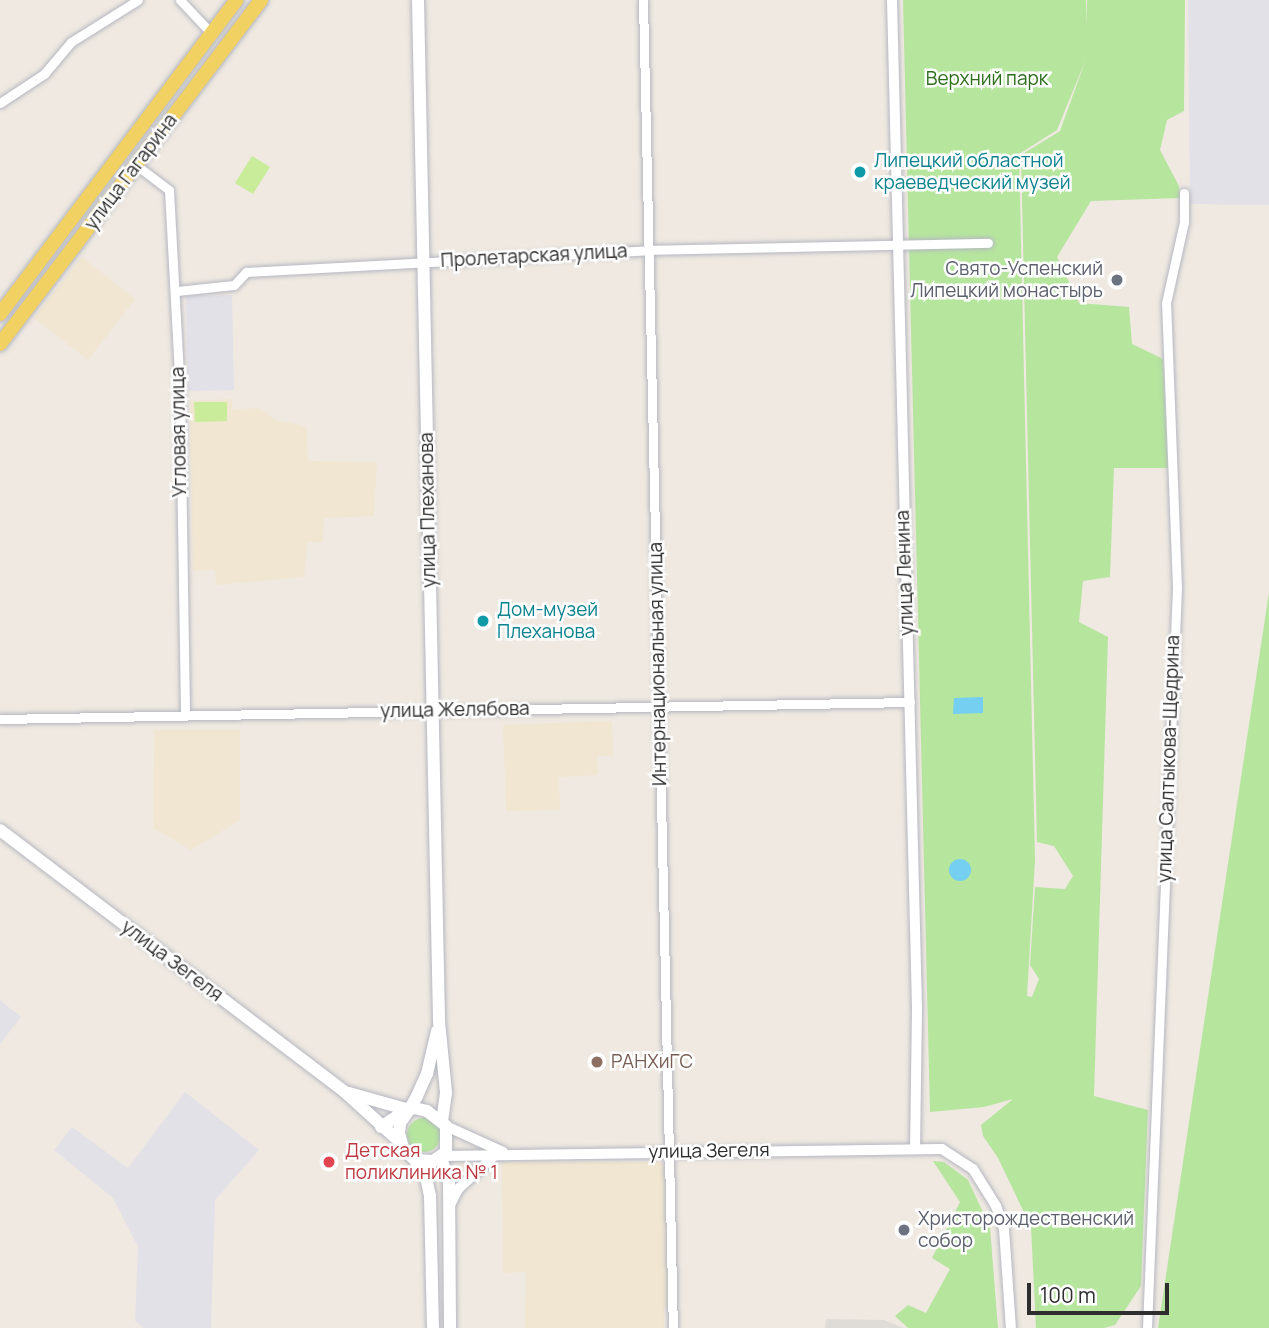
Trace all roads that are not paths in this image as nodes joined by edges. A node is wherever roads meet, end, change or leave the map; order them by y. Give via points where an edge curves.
1 (138, 0) edge
2 (180, 0) edge
3 (237, 0) edge
4 (261, 0) edge
5 (418, 0) edge
6 (643, 0) edge
7 (891, 0) edge
8 (212, 34) junction
9 (221, 53) junction
10 (0, 103) edge
11 (136, 165) junction
12 (1184, 193) dead end
13 (988, 243) dead end
14 (898, 245) junction
15 (648, 250) junction
16 (422, 262) junction
17 (177, 291) junction
18 (0, 314) edge
19 (0, 344) edge
20 (909, 702) junction
21 (659, 707) junction
22 (433, 711) junction
23 (185, 715) junction
24 (0, 719) edge
25 (0, 830) edge
26 (439, 1021) junction
27 (345, 1092) junction
28 (409, 1110) junction
29 (444, 1124) junction
30 (381, 1127) junction
31 (401, 1143) junction
32 (915, 1147) junction
33 (669, 1152) junction
34 (498, 1154) junction
35 (442, 1157) junction
36 (415, 1160) junction
37 (450, 1205) junction
38 (433, 1328) edge
39 (450, 1328) edge
40 (673, 1328) edge
41 (1011, 1328) edge
42 (1147, 1328) edge

1 - 10 street via 71,42 44,74
2 - 8 street
3 - 8 main road, улица Гагарина
4 - 9 main road, улица Гагарина
5 - 16 main road, улица Плеханова
6 - 15 street, Интернациональная улица
7 - 14 street, улица Ленина
8 - 9 main road
8 - 18 main road, улица Гагарина
9 - 11 main road, улица Гагарина
11 - 17 street, Угловая улица via 169,190
11 - 19 main road, улица Гагарина
12 - 42 street, улица Салтыкова-Щедрина via 1184,222 1166,303 1177,587
13 - 14 street, Пролетарская улица
14 - 15 street, Пролетарская улица
14 - 20 street, улица Ленина
15 - 16 street, Пролетарская улица
15 - 21 street, Интернациональная улица
16 - 17 street, Пролетарская улица via 246,272 234,285
16 - 22 main road, улица Плеханова
17 - 23 street, Угловая улица
20 - 21 street, улица Желябова
20 - 32 street, улица Ленина via 919,1121
21 - 22 street, улица Желябова
21 - 33 street, Интернациональная улица
22 - 23 street, улица Желябова
22 - 26 main road, улица Плеханова
23 - 24 street, улица Желябова
25 - 27 main road, улица Зегеля
26 - 28 main road, улица Плеханова via 427,1074
26 - 29 main road, улица Плеханова via 446,1093
27 - 28 main road, улица Зегеля
27 - 30 main road, улица Зегеля
28 - 29 main road via 422,1109
28 - 30 main road
28 - 31 main road via 399,1128
29 - 34 street, улица Зегеля
29 - 35 main road
30 - 31 main road, улица Зегеля
31 - 36 main road
32 - 33 street, улица Зегеля
32 - 41 street, улица Зегеля via 942,1149 961,1158 973,1168 996,1206 1004,1229
33 - 34 street, улица Зегеля
33 - 40 street, Интернациональная улица
34 - 35 street, улица Зегеля
34 - 37 street via 458,1189
35 - 36 main road
35 - 37 main road
36 - 38 main road via 426,1177 430,1196
37 - 39 main road

